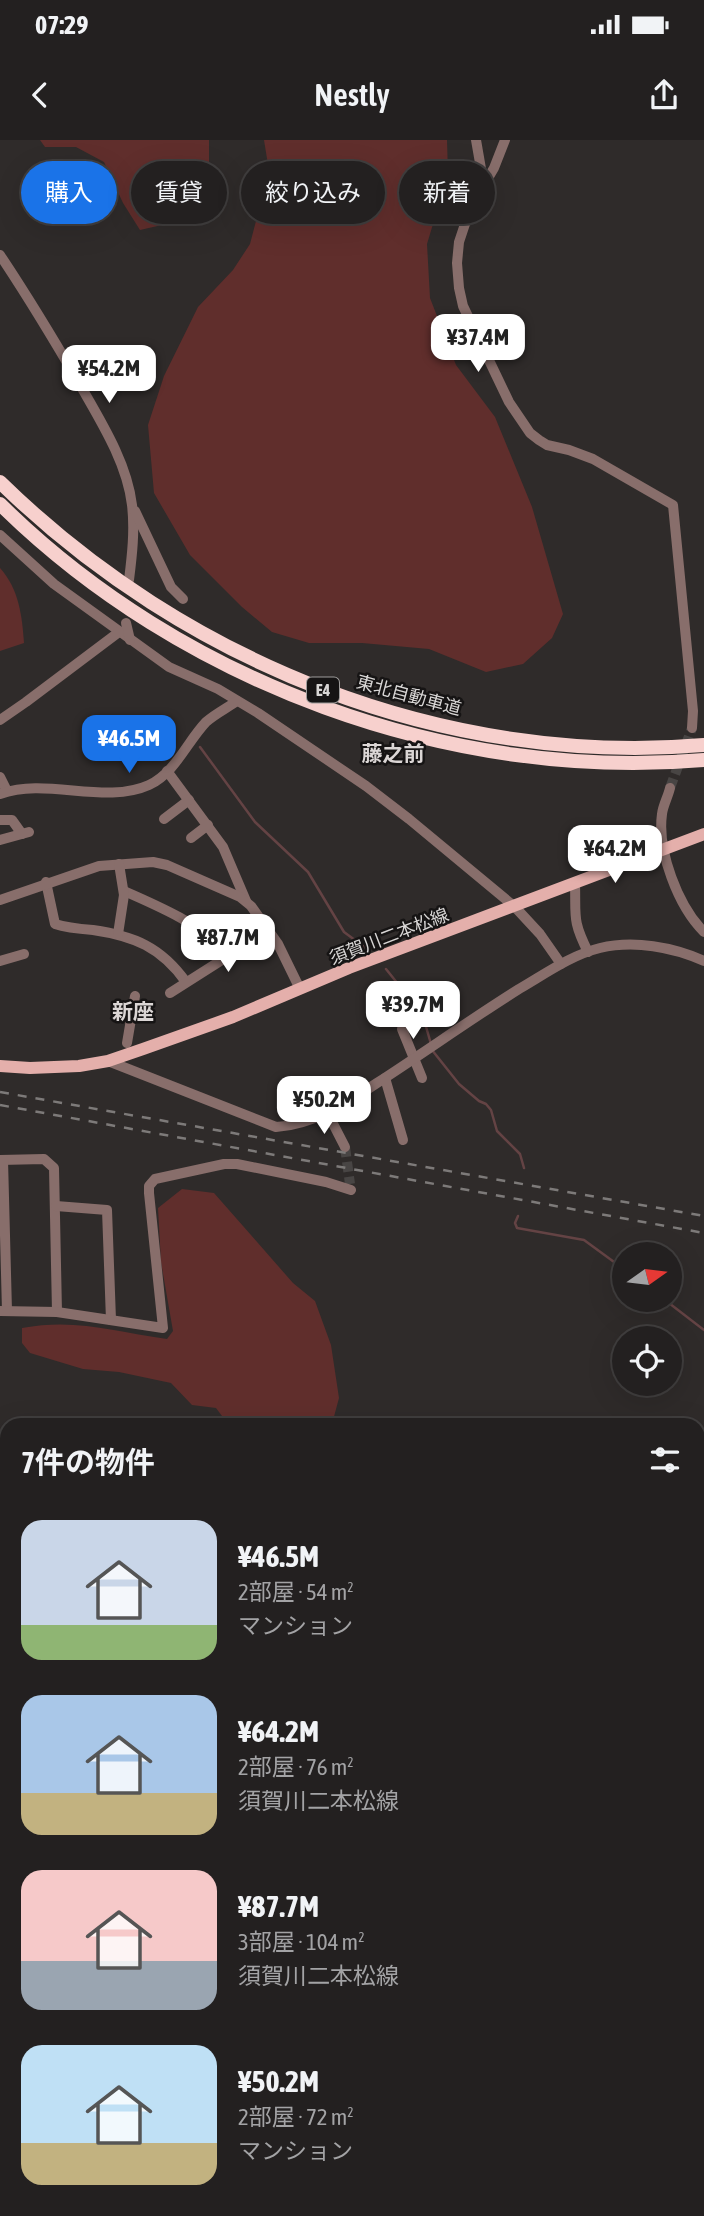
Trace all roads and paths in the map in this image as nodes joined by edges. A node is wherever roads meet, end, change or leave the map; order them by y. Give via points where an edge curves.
1 (476, 140) edge
2 (505, 140) edge
3 (480, 161) edge
4 (495, 165) edge
5 (465, 224) edge
6 (0, 255) edge
7 (0, 482) edge
8 (0, 504) edge
9 (132, 504) junction
10 (0, 535) edge
11 (129, 580) dead end
12 (183, 599) dead end
13 (126, 623) dead end
14 (119, 632) junction
15 (130, 640) junction
16 (237, 701) junction
17 (704, 715) edge
18 (0, 720) edge
19 (704, 745) edge
20 (704, 760) edge
21 (167, 771) junction
22 (0, 778) edge
23 (670, 788) tunnel mouth
24 (3, 792) edge
25 (189, 800) junction
26 (164, 819) dead end
27 (0, 820) edge
28 (208, 825) junction
29 (704, 834) edge
30 (191, 838) dead end
31 (0, 840) edge
32 (665, 849) junction
33 (119, 864) junction
34 (46, 883) junction
35 (575, 883) junction
36 (124, 891) junction
37 (0, 900) edge
38 (246, 902) junction
39 (515, 907) junction
40 (269, 930) junction
41 (704, 932) edge
42 (118, 934) junction
43 (588, 952) junction
44 (24, 954) dead end
45 (231, 954) junction
46 (0, 961) edge
47 (704, 961) edge
48 (561, 964) junction
49 (186, 982) junction
50 (299, 989) junction
51 (170, 993) dead end
52 (135, 996) dead end
53 (402, 1029) dead end
54 (127, 1043) dead end
55 (415, 1058) junction
56 (108, 1061) junction
57 (0, 1066) edge
58 (386, 1077) junction
59 (422, 1079) dead end
60 (327, 1112) junction
61 (403, 1140) dead end
62 (345, 1147) tunnel mouth
63 (2, 1160) edge
64 (351, 1189) dead end
65 (56, 1206) junction
66 (4, 1311) edge
67 (57, 1312) junction
68 (111, 1320) junction

1 - 3 street
2 - 4 street
5 - 17 street via 457,263 463,306 509,402 530,433 547,445 593,459 673,505 692,723
6 - 9 street via 91,404 123,470
7 - 19 highway, 東北自動車道 / E4 via 76,550 162,611 255,662 305,683 420,721 504,737 576,745
8 - 20 highway, 東北自動車道 / E4 via 64,561 147,619 196,649 301,698 416,735 513,754 648,763
9 - 11 street
9 - 12 street via 171,587
10 - 14 street via 54,584
13 - 15 street
14 - 15 street
14 - 18 street
15 - 16 street via 169,667
16 - 21 street via 207,722
16 - 39 street via 366,786
21 - 24 street via 133,790
21 - 25 street
22 - 24 street
23 - 32 street via 662,812
25 - 26 street
25 - 28 street
27 - 31 street via 12,820 26,833
28 - 30 street
28 - 38 street via 223,847
29 - 32 main road, 須賀川二本松線
32 - 35 main road, 須賀川二本松線
32 - 41 street via 685,909
33 - 34 street
33 - 36 street
33 - 38 street via 167,865
34 - 37 street
34 - 42 street via 55,924
35 - 39 main road, 須賀川二本松線
35 - 43 street via 573,916
36 - 42 street
36 - 45 street via 187,920
38 - 40 street
39 - 48 street
39 - 50 main road, 須賀川二本松線
40 - 45 street
40 - 50 street
42 - 49 street via 162,954
43 - 47 street via 621,945 653,947
43 - 48 street
44 - 46 street
45 - 49 street
48 - 55 street
49 - 51 street
50 - 56 main road, 須賀川二本松線
52 - 54 street
53 - 55 street
55 - 58 street
55 - 59 street
56 - 57 main road, 須賀川二本松線 via 79,1066
56 - 60 street via 276,1127 295,1126
58 - 60 street
58 - 61 street
60 - 62 street
63 - 65 street via 44,1159 54,1168
63 - 66 street
64 - 68 street via 237,1164 155,1180 149,1193 163,1328
65 - 67 street
65 - 68 street via 107,1210
66 - 67 street
67 - 68 street

